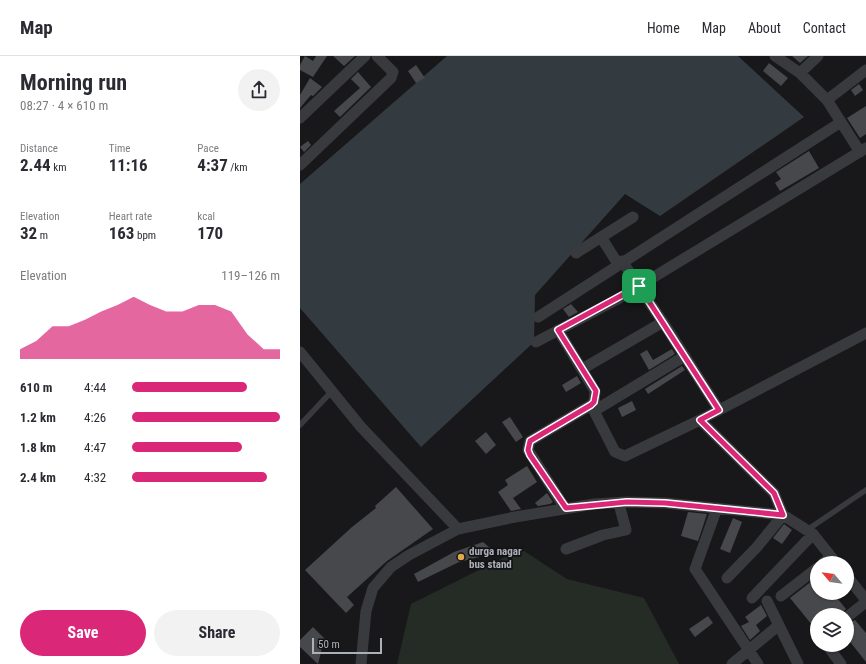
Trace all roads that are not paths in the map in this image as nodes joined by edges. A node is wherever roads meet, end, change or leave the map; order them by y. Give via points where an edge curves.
1 (365, 56) edge
2 (377, 56) edge
3 (775, 56) edge
4 (818, 56) edge
5 (800, 73) junction
6 (864, 75) edge
7 (827, 100) junction
8 (300, 118) edge
9 (841, 122) junction
10 (863, 150) edge
11 (300, 165) edge
12 (633, 217) dead end
13 (601, 237) junction
14 (576, 252) dead end
15 (620, 262) junction
16 (639, 286) junction
17 (538, 317) dead end
18 (663, 322) junction
19 (558, 330) junction
20 (866, 333) edge
21 (536, 342) dead end
22 (300, 352) edge
23 (685, 356) junction
24 (582, 369) junction
25 (332, 391) junction
26 (592, 408) junction
27 (719, 410) junction
28 (700, 420) junction
29 (300, 425) edge
30 (866, 490) edge
31 (619, 504) junction
32 (566, 508) junction
33 (717, 508) junction
34 (783, 515) junction
35 (458, 529) junction
36 (810, 532) junction
37 (566, 549) dead end
38 (827, 556) edge
39 (810, 573) edge
40 (727, 578) dead end
41 (854, 585) edge
42 (781, 596) dead end
43 (752, 598) dead end
44 (767, 601) dead end
45 (866, 601) edge
46 (854, 611) edge
47 (779, 625) junction
48 (748, 648) junction
49 (832, 652) edge
50 (361, 664) edge
51 (732, 664) edge
52 (758, 664) edge
53 (798, 664) edge
54 (841, 664) edge

1 - 8 street
2 - 11 street via 393,72 391,78
3 - 5 street
4 - 5 street
5 - 7 street
6 - 7 street
7 - 9 street
9 - 10 street
9 - 15 street
10 - 16 street
12 - 13 street
13 - 14 street
13 - 15 street
15 - 16 street
15 - 17 street
16 - 18 street
16 - 19 street
18 - 23 street
18 - 24 street
19 - 21 street
19 - 24 street
20 - 27 street
22 - 25 street
23 - 26 street
23 - 27 street
24 - 26 street via 596,391
25 - 29 lane
25 - 35 street via 361,427
26 - 28 street via 615,452 625,456
26 - 32 street via 528,443 530,455
27 - 28 street
28 - 34 street via 774,493
30 - 36 lane
31 - 32 street
31 - 33 street via 665,503
31 - 37 street via 626,530 603,535
32 - 35 street
33 - 34 street
33 - 48 street via 695,569
34 - 36 street
34 - 40 street
35 - 50 street via 391,567 373,588 366,611
36 - 38 street
36 - 43 street
39 - 42 street
41 - 45 street
44 - 47 street
45 - 46 street
47 - 48 street
47 - 53 street
48 - 51 street
48 - 52 street
49 - 54 street

